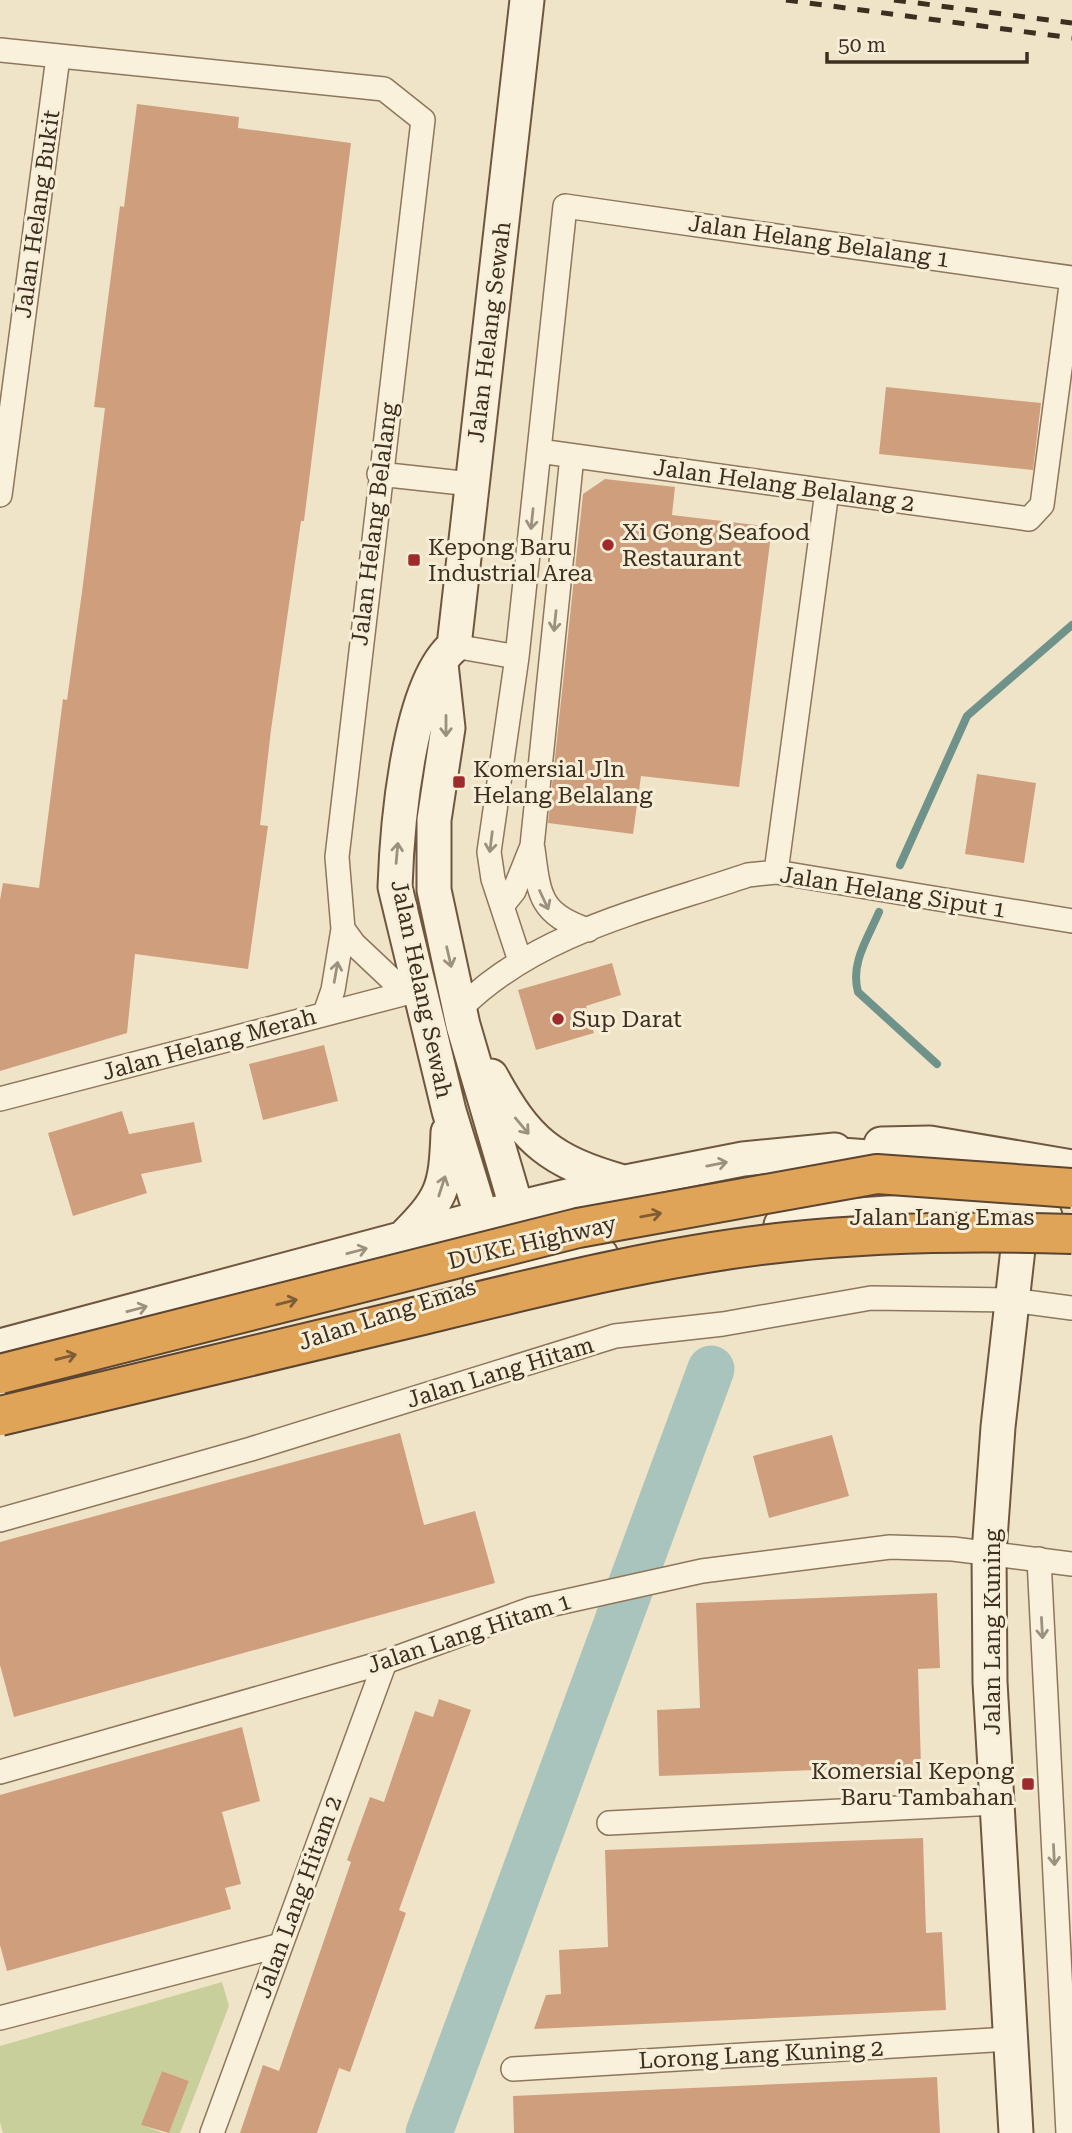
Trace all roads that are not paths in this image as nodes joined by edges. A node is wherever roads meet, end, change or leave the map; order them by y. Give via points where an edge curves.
1 (527, 0) edge
2 (0, 50) edge
3 (58, 57) junction
4 (1072, 278) edge
5 (539, 451) junction
6 (572, 456) junction
7 (379, 474) junction
8 (471, 484) junction
9 (827, 491) junction
10 (0, 495) edge
11 (448, 652) junction
12 (517, 657) junction
13 (532, 846) junction
14 (776, 872) junction
15 (502, 906) junction
16 (1072, 921) edge
17 (343, 929) junction
18 (588, 930) junction
19 (520, 961) junction
20 (411, 991) junction
21 (325, 1013) junction
22 (462, 1017) junction
23 (0, 1099) edge
24 (449, 1111) junction
25 (814, 1153) junction
26 (1072, 1167) edge
27 (626, 1182) junction
28 (1072, 1188) edge
29 (517, 1208) junction
30 (1023, 1213) junction
31 (482, 1218) junction
32 (1072, 1219) edge
33 (1072, 1234) edge
34 (401, 1240) junction
35 (535, 1268) junction
36 (499, 1277) junction
37 (1012, 1300) junction
38 (1072, 1308) edge
39 (0, 1346) edge
40 (0, 1374) edge
41 (0, 1416) edge
42 (0, 1428) edge
43 (0, 1520) edge
44 (989, 1553) junction
45 (1038, 1559) junction
46 (1072, 1564) edge
47 (384, 1662) junction
48 (0, 1772) edge
49 (996, 1803) junction
50 (609, 1823) dead end
51 (281, 1945) junction
52 (0, 2018) edge
53 (1009, 2039) junction
54 (513, 2069) dead end
55 (212, 2133) edge
56 (1016, 2133) edge
57 (1068, 2133) edge

1 - 8 street, Jalan Helang Sewah
2 - 3 street
3 - 7 street, Jalan Helang Belalang via 384,89 423,120
3 - 10 street, Jalan Helang Bukit
4 - 5 street, Jalan Helang Belalang 1 via 565,206
4 - 9 street, Jalan Helang Belalang 2 via 1042,505 1029,519
5 - 6 street, Jalan Helang Belalang 2
5 -> 12 street
6 - 9 street, Jalan Helang Belalang 2
6 -> 13 street
7 - 8 street
7 - 17 street, Jalan Helang Belalang via 337,858
8 - 11 street, Jalan Helang Sewah
9 - 14 street
11 - 12 street
20 -> 11 street, Jalan Helang Sewah via 395,887 396,854 414,727
11 -> 22 street, Jalan Helang Sewah via 448,728 434,820 434,890
12 -> 15 street via 489,852
13 - 15 street via 514,891
13 -> 18 street via 541,897 549,911 563,922
14 - 16 street, Jalan Helang Siput 1
14 - 18 street, Jalan Helang Siput 1 via 748,876
15 - 19 street
17 - 20 street via 354,944
21 -> 17 street, Jalan Helang Belalang
18 - 19 street, Jalan Helang Siput 1
19 - 22 street, Jalan Helang Siput 1 via 485,985
20 - 21 street, Jalan Helang Merah
20 - 24 street, Jalan Helang Sewah
21 - 23 street, Jalan Helang Merah
22 -> 27 street via 509,1110 539,1146 587,1172
22 - 29 street, Jalan Helang Sewah
24 - 31 street, Jalan Helang Sewah
34 -> 24 street via 441,1193
25 - 26 street via 930,1143
27 -> 25 street via 743,1159
25 - 30 street via 988,1168 1014,1179
27 - 29 street
40 -> 28 highway, DUKE Highway, bridge via 578,1228 877,1174
29 - 31 street
29 - 35 street, Jalan Helang Sewah
30 - 32 street, Jalan Lang Emas
30 - 35 street, Jalan Lang Emas via 860,1215 671,1241
30 - 37 street, Jalan Lang Kuning
31 - 34 street
31 - 36 street, Jalan Helang Sewah
33 - 41 highway, DUKE Highway, bridge via 882,1235 680,1257
39 -> 34 street
35 - 36 street, Jalan Lang Emas
36 - 42 street, Jalan Lang Emas via 365,1324
37 - 38 street
37 - 43 street, Jalan Lang Hitam via 871,1298 723,1324 615,1336 251,1449
37 - 44 street, Jalan Lang Kuning
44 - 45 street, Jalan Lang Hitam 1
44 - 47 street, Jalan Lang Hitam 1 via 890,1547 683,1576 531,1609
44 - 49 street, Jalan Lang Kuning
45 - 46 street, Jalan Lang Hitam 1
45 -> 57 street
47 - 48 street, Jalan Lang Hitam 1
47 - 51 street, Jalan Lang Hitam 2
49 - 50 street
49 - 53 street, Jalan Lang Kuning
51 - 52 street
51 - 55 street, Jalan Lang Hitam 2
53 - 54 street, Lorong Lang Kuning 2
53 - 56 street, Jalan Lang Kuning

